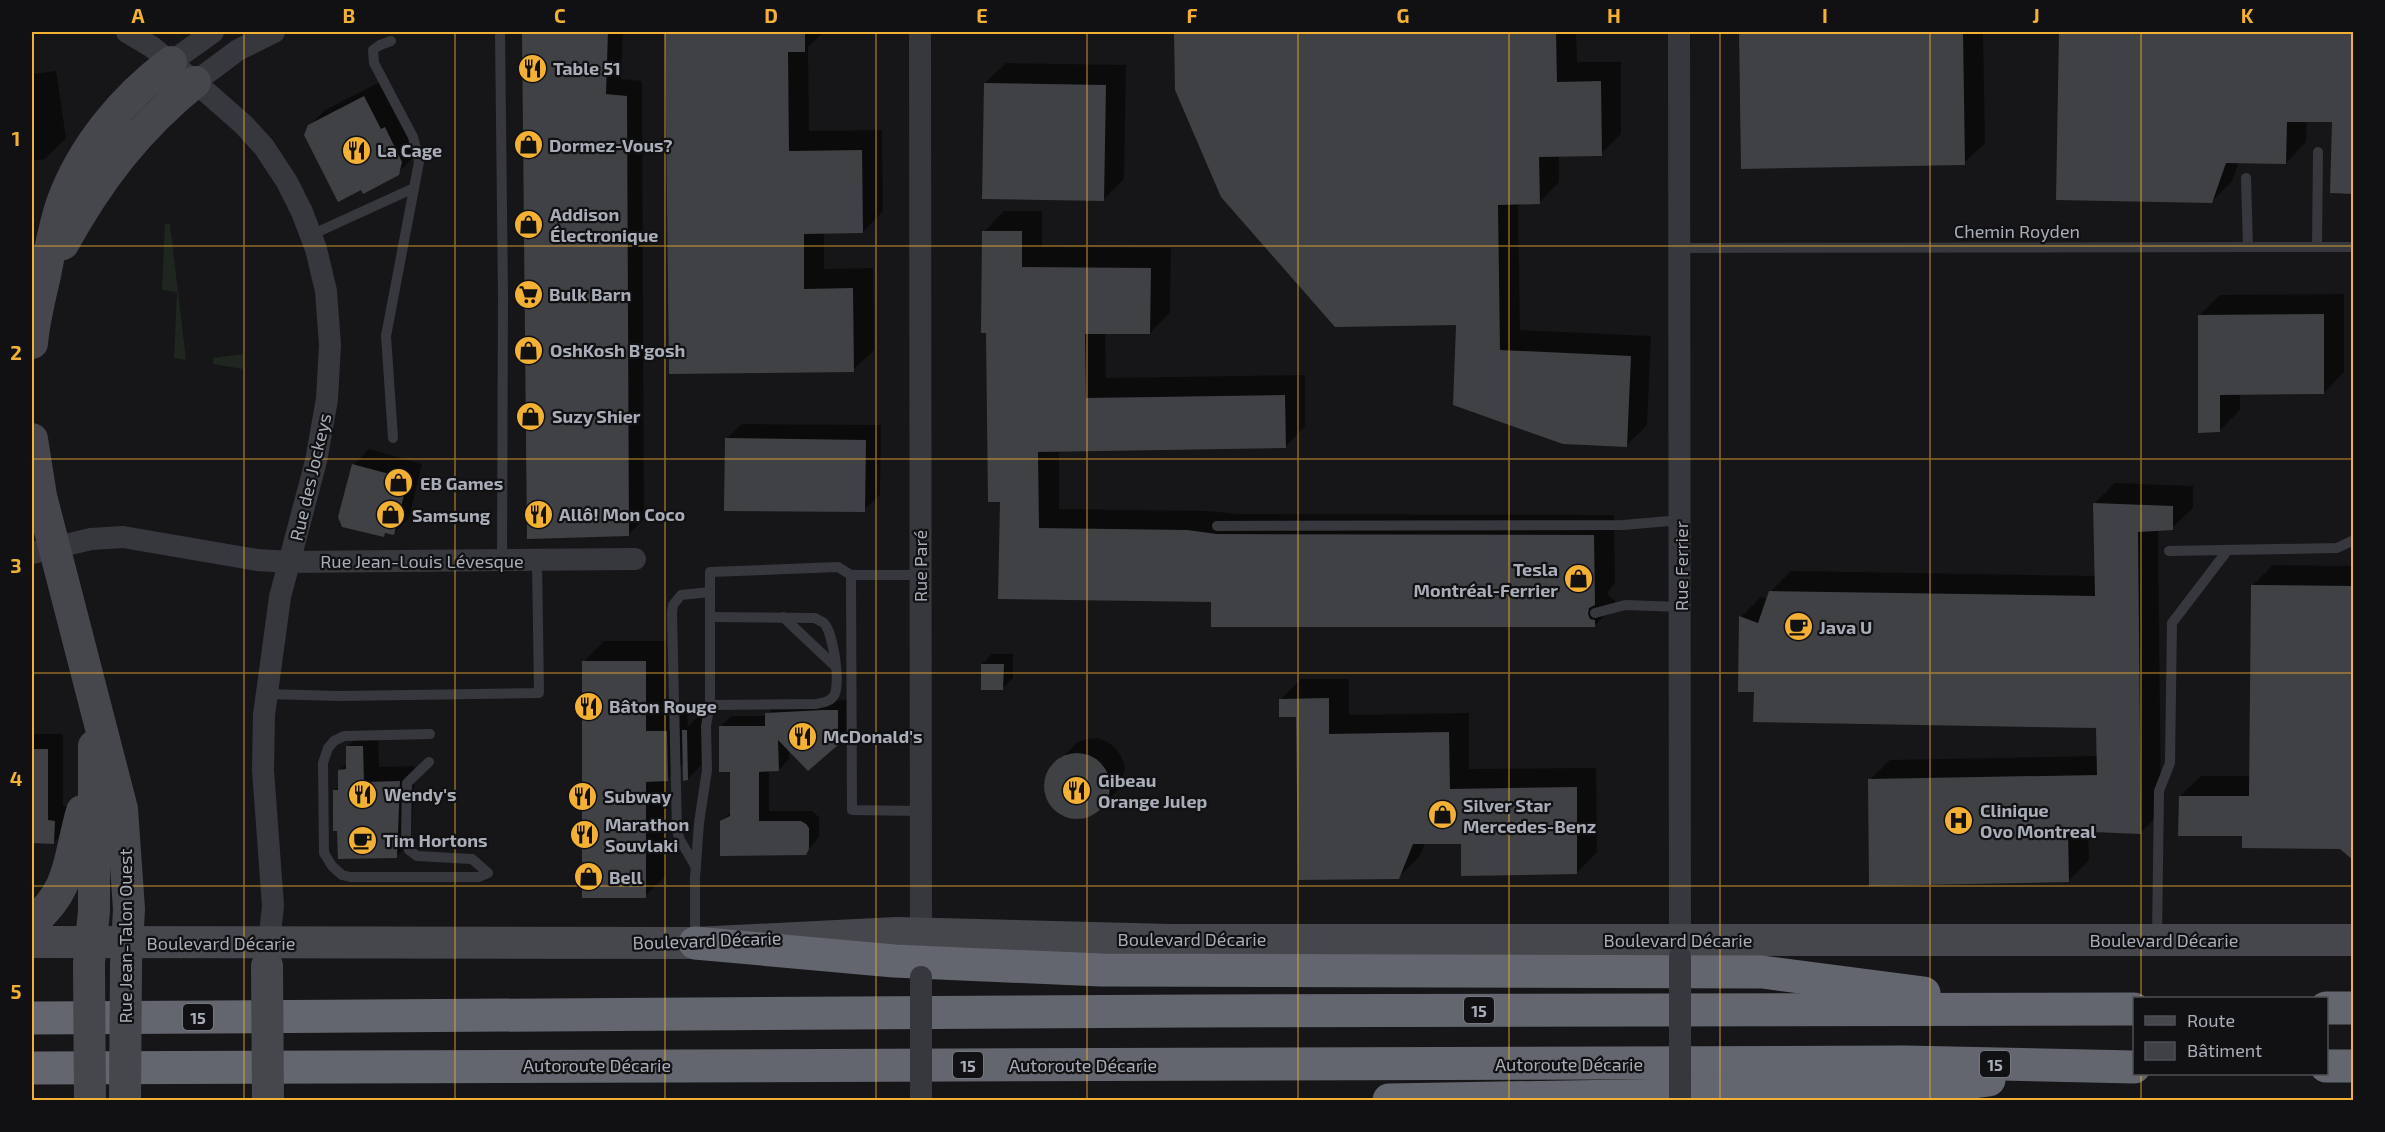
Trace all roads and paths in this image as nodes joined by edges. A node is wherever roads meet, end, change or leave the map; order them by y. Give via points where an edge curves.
1 (127, 32) edge
2 (213, 32) edge
3 (274, 32) edge
4 (500, 32) edge
5 (920, 32) edge
6 (1679, 32) edge
7 (391, 41) dead end
8 (171, 62) junction
9 (195, 82) junction
10 (2318, 152) dead end
11 (2246, 178) dead end
12 (414, 188) junction
13 (311, 235) junction
14 (2317, 246) junction
15 (2248, 247) junction
16 (2354, 247) edge
17 (1680, 248) junction
18 (37, 281) edge
19 (32, 343) edge
20 (393, 438) dead end
21 (32, 439) edge
22 (1681, 520) junction
23 (1217, 526) dead end
24 (2354, 540) edge
25 (43, 550) edge
26 (2169, 551) dead end
27 (2227, 551) junction
28 (537, 560) junction
29 (636, 560) dead end
30 (502, 561) junction
31 (290, 562) junction
32 (851, 575) junction
33 (920, 575) junction
34 (710, 592) junction
35 (1681, 607) junction
36 (1595, 613) dead end
37 (710, 617) junction
38 (783, 617) junction
39 (836, 666) junction
40 (266, 694) junction
41 (94, 703) junction
42 (710, 705) junction
43 (430, 734) dead end
44 (429, 762) dead end
45 (94, 766) junction
46 (920, 811) junction
47 (696, 867) junction
48 (32, 923) edge
49 (2157, 940) junction
50 (2354, 940) edge
51 (32, 942) edge
52 (696, 943) junction
53 (1680, 949) junction
54 (90, 954) junction
55 (268, 954) junction
56 (127, 955) junction
57 (921, 958) junction
58 (2328, 1008) edge
59 (2354, 1008) edge
60 (2051, 1009) junction
61 (2133, 1009) edge
62 (32, 1018) edge
63 (2328, 1066) edge
64 (2354, 1066) edge
65 (2085, 1067) junction
66 (2133, 1067) edge
67 (32, 1068) edge
68 (90, 1101) edge
69 (125, 1101) edge
70 (268, 1101) edge
71 (921, 1101) edge
72 (1389, 1101) edge
73 (1680, 1101) edge

1 - 8 street, Rue des Jockeys
2 - 8 street
3 - 9 street via 238,50
4 - 30 lane
5 - 33 street, Rue Paré
6 - 17 street, Rue Ferrier
7 - 12 lane via 373,50 374,63 413,137 419,162
8 - 9 street, Rue des Jockeys
8 - 18 main road via 149,78 118,111 80,164
9 - 13 street, Rue des Jockeys via 244,125 273,159
9 - 18 main road via 149,122 114,163
10 - 14 lane
11 - 15 lane
12 - 13 lane
12 - 20 lane via 386,336
13 - 31 street, Rue des Jockeys via 327,306 329,387 316,461
14 - 15 lane, Chemin Royden
14 - 16 lane, Chemin Royden
15 - 17 lane, Chemin Royden
17 - 22 street, Rue Ferrier
18 - 19 main road
21 - 25 main road, Rue Jean-Talon Ouest
22 - 23 lane via 1623,525
22 - 35 street, Rue Ferrier
24 - 27 lane via 2337,548
25 - 31 street, Rue Jean-Louis Lévesque via 123,537
25 - 41 main road, Rue Jean-Talon Ouest
26 - 27 lane
27 - 49 lane via 2172,623 2170,763 2159,791
28 - 29 street, Rue Jean-Louis Lévesque
28 - 30 street, Rue Jean-Louis Lévesque
28 - 40 lane via 539,693
30 - 31 street, Rue Jean-Louis Lévesque
31 - 40 street, Rue des Jockeys via 280,597
32 - 33 lane
32 - 34 lane via 838,567 710,572
32 - 46 lane via 852,810
33 - 46 street, Rue Paré
34 - 37 lane
34 - 47 lane via 681,595 672,613 677,831
35 - 36 lane via 1625,605
35 - 53 street, Rue Ferrier
37 - 38 lane
37 - 42 lane
38 - 39 lane
38 - 39 lane via 815,618 824,623
39 - 42 lane via 837,687 828,701
40 - 55 street, Rue des Jockeys via 262,755 273,906
41 - 45 main road, Rue Jean-Talon Ouest
41 - 56 main road, Rue Jean-Talon Ouest via 122,809
42 - 47 lane
43 - 44 lane via 344,736 328,748 323,762 324,853 342,875 479,877 488,873 472,859 417,856 409,850 407,783
45 - 48 main road via 64,882 54,902
45 - 54 main road, Rue Jean-Talon Ouest via 94,911
46 - 57 street, Rue Paré
47 - 52 lane
49 - 50 main road, Boulevard Décarie
49 - 53 main road, Boulevard Décarie
51 - 54 main road, Boulevard Décarie
52 - 55 main road, Boulevard Décarie
52 - 57 highway
53 - 57 main road, Boulevard Décarie via 1182,940
53 - 73 street, Rue Ferrier, bridge
54 - 56 main road, Boulevard Décarie
54 - 68 main road, Rue Jean-Talon Ouest, bridge
55 - 56 main road, Boulevard Décarie
55 - 70 main road, bridge
56 - 69 main road, Rue Jean-Talon Ouest, bridge
57 - 60 highway via 1112,970 1762,972
57 - 71 street, Rue Paré, bridge
58 - 59 highway
60 - 61 highway, 15
60 - 62 highway, 15
63 - 64 highway
65 - 66 highway, Autoroute Décarie / 15
65 - 67 highway, Autoroute Décarie / 15 via 1893,1062
65 - 72 highway via 1904,1091

